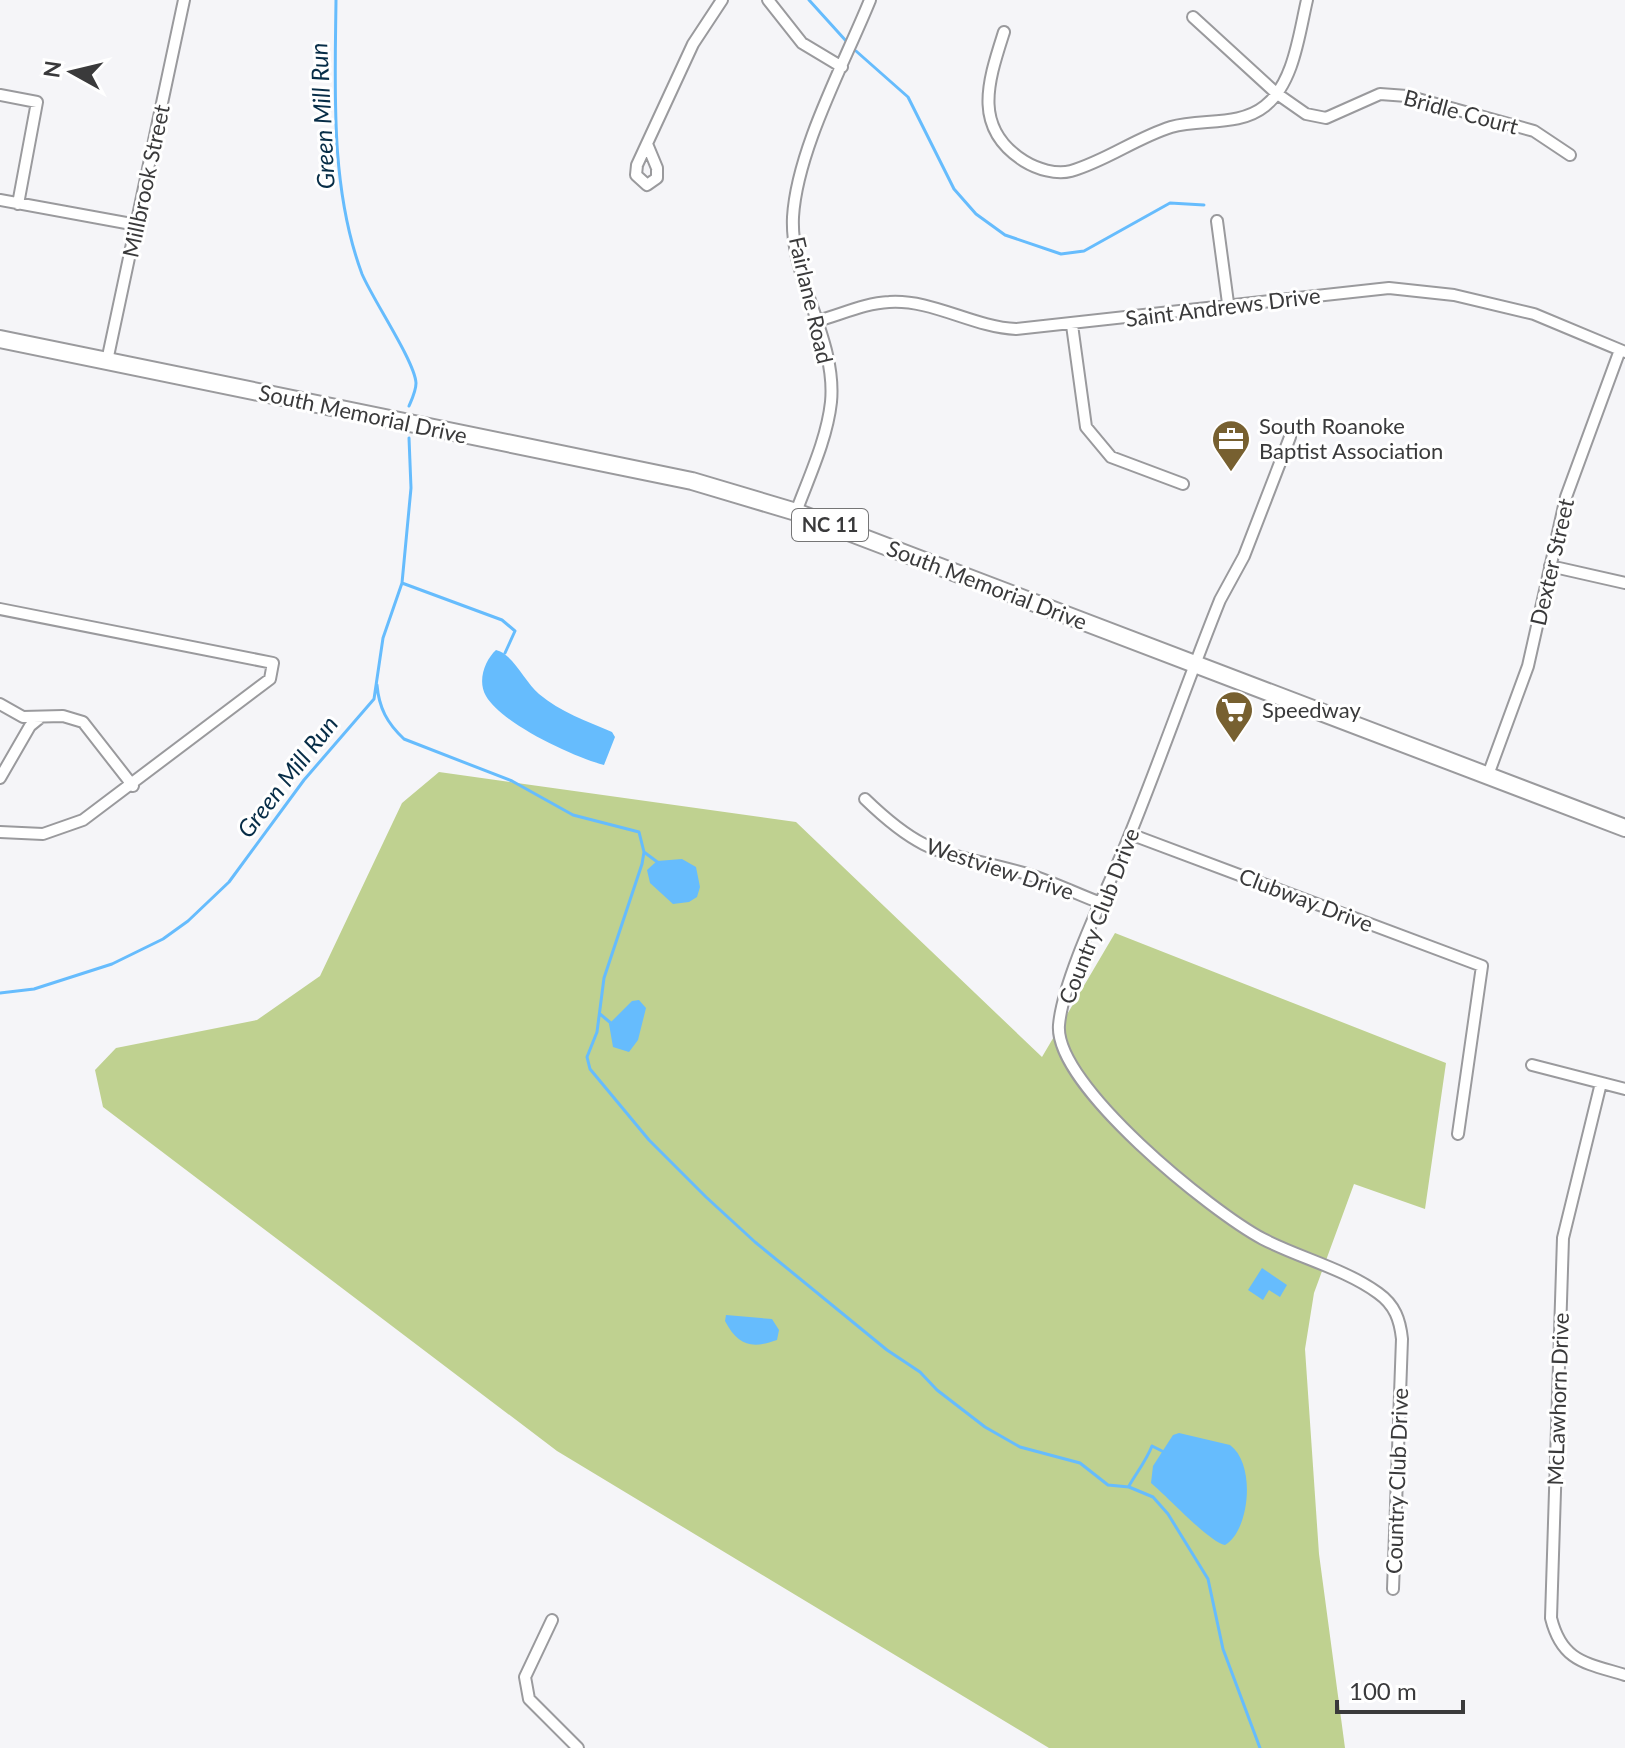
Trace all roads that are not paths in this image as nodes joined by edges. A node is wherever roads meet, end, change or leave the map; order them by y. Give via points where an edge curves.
1 (184, 0) edge
2 (722, 0) edge
3 (768, 0) edge
4 (870, 0) edge
5 (1307, 0) edge
6 (1193, 17) dead end
7 (1004, 32) dead end
8 (842, 67) junction
9 (1276, 93) junction
10 (0, 95) edge
11 (647, 144) dead end
12 (1570, 155) dead end
13 (0, 200) edge
14 (18, 204) junction
15 (1217, 221) dead end
16 (137, 225) junction
17 (1228, 303) junction
18 (817, 321) junction
19 (1072, 325) junction
20 (0, 339) edge
21 (1623, 351) edge
22 (107, 361) junction
23 (1290, 437) dead end
24 (1183, 484) dead end
25 (796, 512) junction
26 (1550, 566) junction
27 (1625, 583) edge
28 (0, 609) edge
29 (1195, 664) junction
30 (0, 704) edge
31 (41, 716) junction
32 (1488, 775) junction
33 (0, 778) edge
34 (133, 786) junction
35 (865, 799) dead end
36 (1625, 828) edge
37 (0, 832) edge
38 (1130, 834) junction
39 (1101, 903) junction
40 (1532, 1065) dead end
41 (1601, 1083) junction
42 (1625, 1089) edge
43 (1458, 1134) dead end
44 (1393, 1589) dead end
45 (552, 1620) dead end
46 (1625, 1675) edge
47 (578, 1748) edge

1 - 16 street, Millbrook Street
2 - 11 street via 693,44
3 - 8 street via 802,43
4 - 8 street, Fairlane Road
5 - 9 street via 1293,56
6 - 9 street, Bridle Court
7 - 9 street via 987,99 993,131 1028,164 1051,172 1068,172 1176,126 1247,117
8 - 18 street, Fairlane Road via 802,165 793,219
9 - 12 street, Bridle Court via 1306,114 1326,118 1380,94 1407,96 1534,131
10 - 14 street via 37,102
13 - 14 street
14 - 16 street
15 - 17 street
16 - 22 street, Millbrook Street
17 - 19 street, Saint Andrews Drive
17 - 21 street, Saint Andrews Drive via 1389,288 1454,295 1534,314
18 - 19 street, Saint Andrews Drive via 891,301 993,328
18 - 25 street, Fairlane Road via 831,401
19 - 24 street via 1086,427 1111,457
20 - 22 main road, South Memorial Drive / NC 11
21 - 26 street, Dexter Street via 1567,493
22 - 25 main road, South Memorial Drive / NC 11 via 692,481
23 - 29 street, Country Club Drive
25 - 29 main road, South Memorial Drive / NC 11
26 - 27 street
26 - 32 street, Dexter Street via 1528,666
28 - 34 street via 273,663 270,679
29 - 32 main road, South Memorial Drive / NC 11
29 - 38 street, Country Club Drive
30 - 31 street via 23,717
31 - 33 street
31 - 34 street via 83,722
32 - 36 main road, South Memorial Drive / NC 11
34 - 37 street via 83,820 43,834
35 - 39 street, Westview Drive via 927,848 1024,873
38 - 39 street, Country Club Drive
38 - 43 street, Clubway Drive via 1482,966
39 - 44 street, Country Club Drive via 1062,1012 1059,1040 1067,1059 1116,1122 1211,1204 1264,1239 1378,1293 1399,1319
40 - 41 street
41 - 42 street
41 - 46 street, McLawhorn Drive via 1563,1238 1551,1618 1565,1651 1581,1662
45 - 47 street via 525,1677 529,1699

